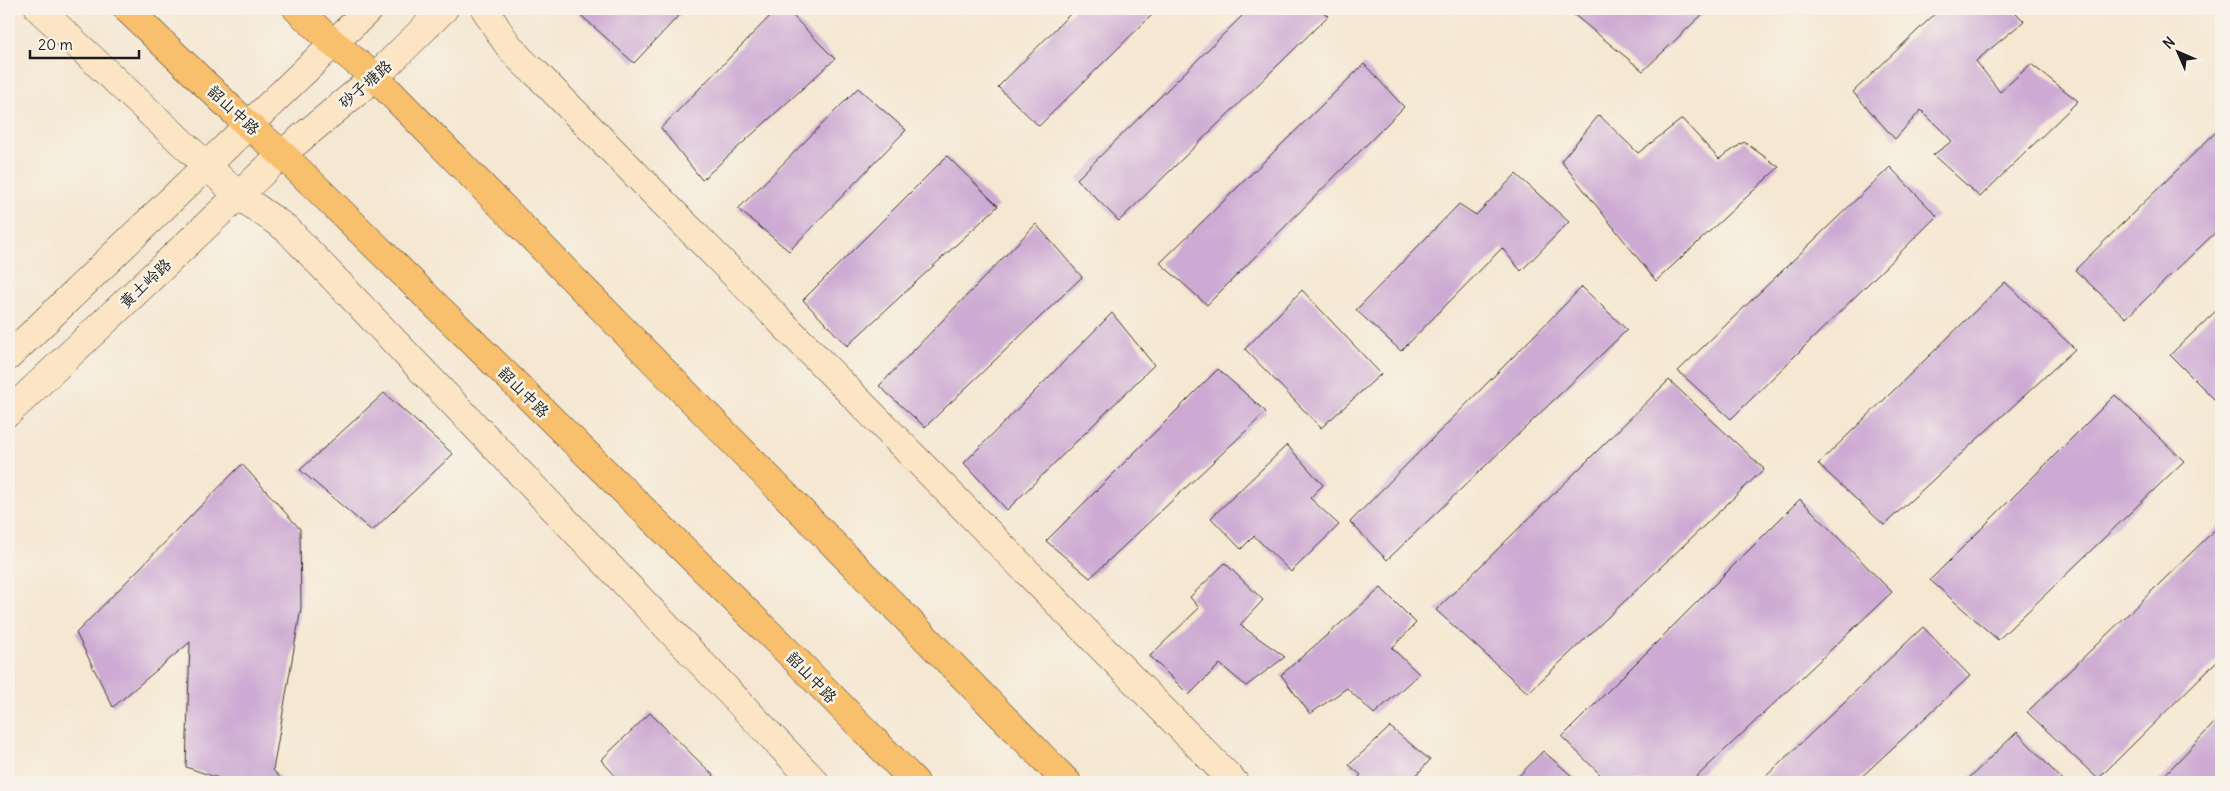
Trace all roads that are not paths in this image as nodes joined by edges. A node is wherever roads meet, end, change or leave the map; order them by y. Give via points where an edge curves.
1 (39, 9) edge
2 (127, 9) edge
3 (297, 9) edge
4 (369, 9) edge
5 (444, 9) edge
6 (486, 9) edge
7 (333, 43) junction
8 (375, 77) junction
9 (248, 125) junction
10 (282, 154) junction
11 (207, 164) junction
12 (238, 195) junction
13 (9, 356) edge
14 (9, 412) edge
15 (815, 782) edge
16 (915, 782) edge
17 (1067, 782) edge
18 (1234, 782) edge

1 - 11 street
2 - 9 main road, 韶山中路
3 - 7 main road
4 - 7 street
5 - 8 street, 砂子塘路
6 - 18 street via 505,43 520,60
7 - 8 main road
7 - 9 street
8 - 10 street, 砂子塘路
8 - 17 main road
9 - 10 main road, 韶山中路
9 - 11 street
10 - 12 street, 黄土岭路
10 - 16 main road, 韶山中路 via 792,656
11 - 12 street
11 - 13 street
12 - 14 street, 黄土岭路
12 - 15 street via 287,229

